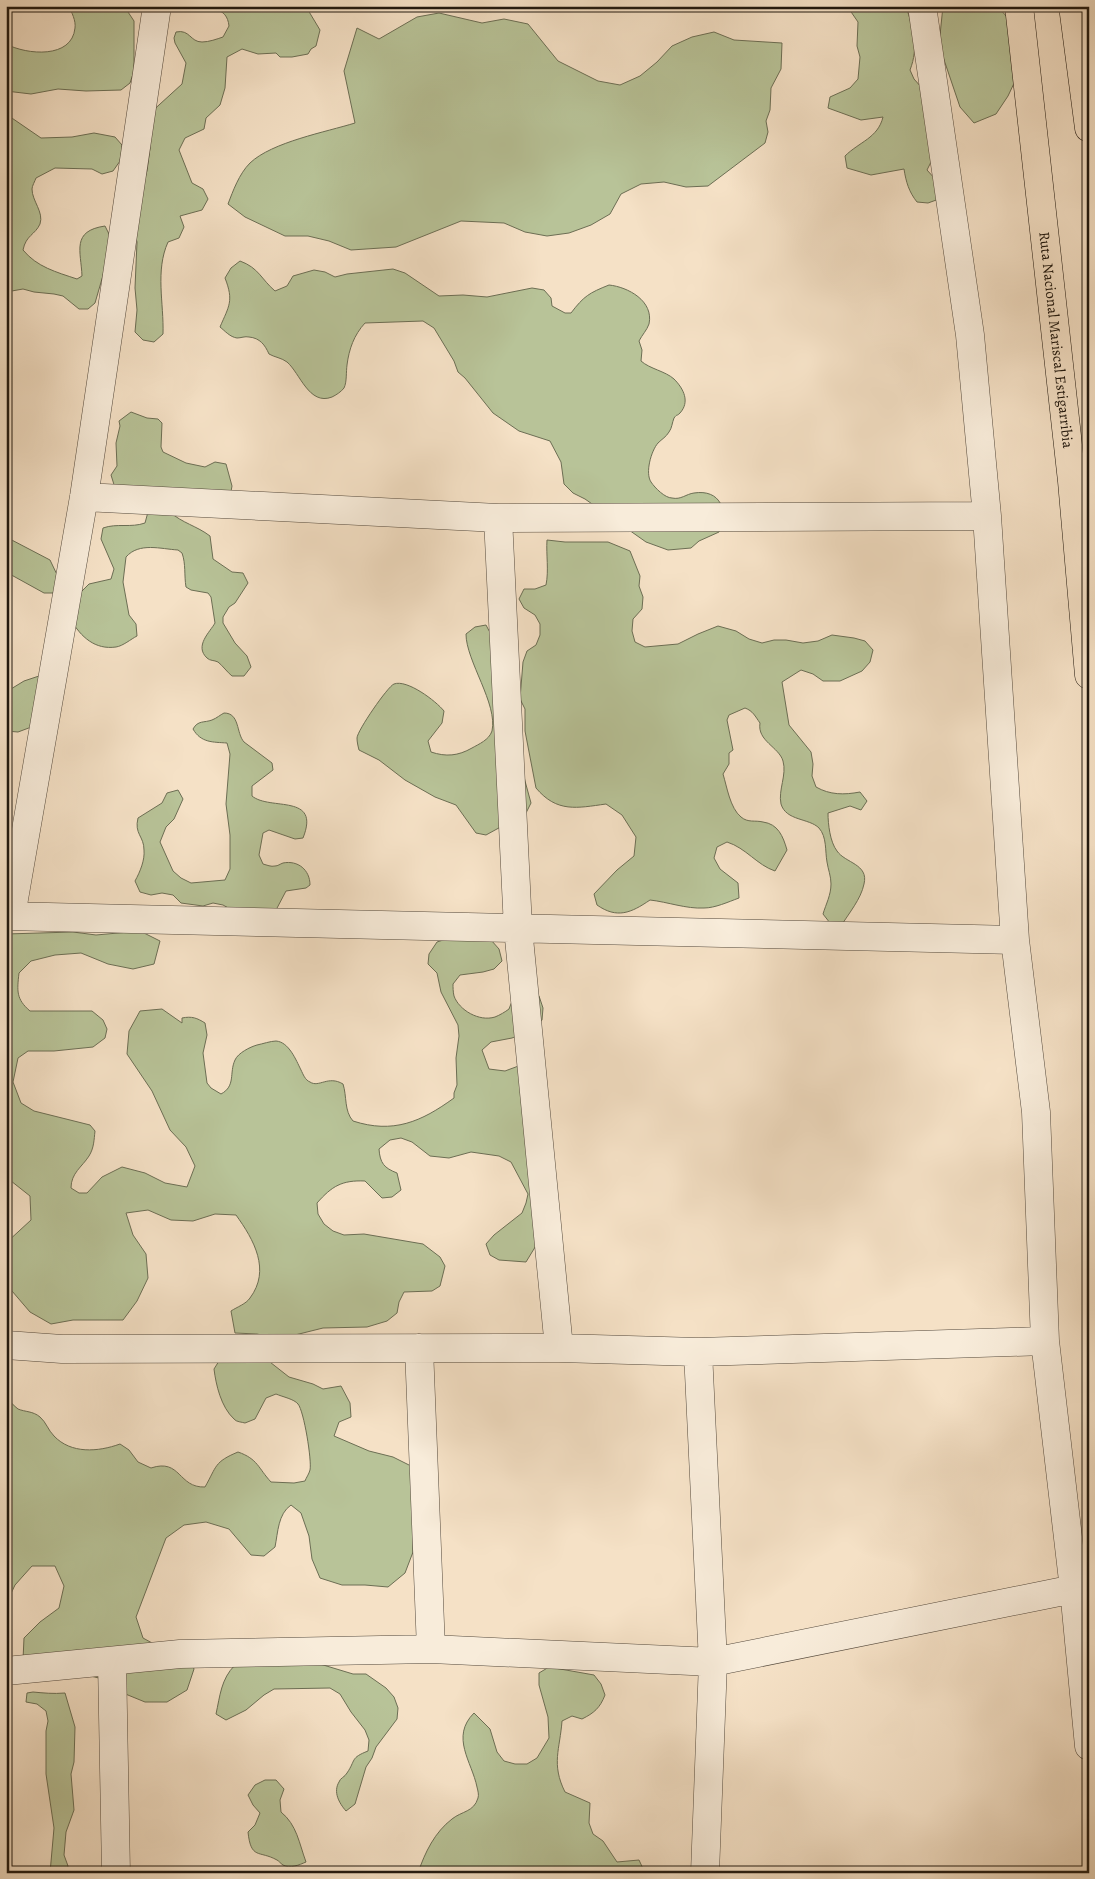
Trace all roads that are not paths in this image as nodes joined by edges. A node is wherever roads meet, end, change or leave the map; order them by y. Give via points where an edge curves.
1 (157, 6) edge
2 (922, 6) edge
3 (1019, 6) edge
4 (1074, 6) edge
5 (1089, 128) edge
6 (84, 497) junction
7 (987, 516) junction
8 (498, 518) junction
9 (1089, 675) edge
10 (9, 916) edge
11 (518, 928) junction
12 (1015, 940) junction
13 (1045, 1341) junction
14 (6, 1345) edge
15 (420, 1348) junction
16 (559, 1348) junction
17 (698, 1352) junction
18 (1074, 1589) junction
19 (431, 1649) junction
20 (112, 1661) junction
21 (713, 1662) junction
22 (6, 1671) edge
23 (1089, 1746) edge
24 (116, 1873) edge
25 (705, 1873) edge

1 - 6 street
2 - 7 street via 970,335
3 - 9 highway, Ruta Nacional Mariscal Estigarribia via 1072,481
4 - 5 highway
6 - 8 street
6 - 10 street
7 - 8 street
7 - 12 street
8 - 11 street
10 - 11 street
11 - 12 street
11 - 16 street
12 - 13 street via 1036,1112
13 - 17 street
13 - 18 street
14 - 15 street via 62,1349
15 - 16 street
15 - 19 street
16 - 17 street
17 - 21 street
18 - 21 street
18 - 23 street
19 - 20 street via 180,1654
19 - 21 street
20 - 22 street
20 - 24 street
21 - 25 street

